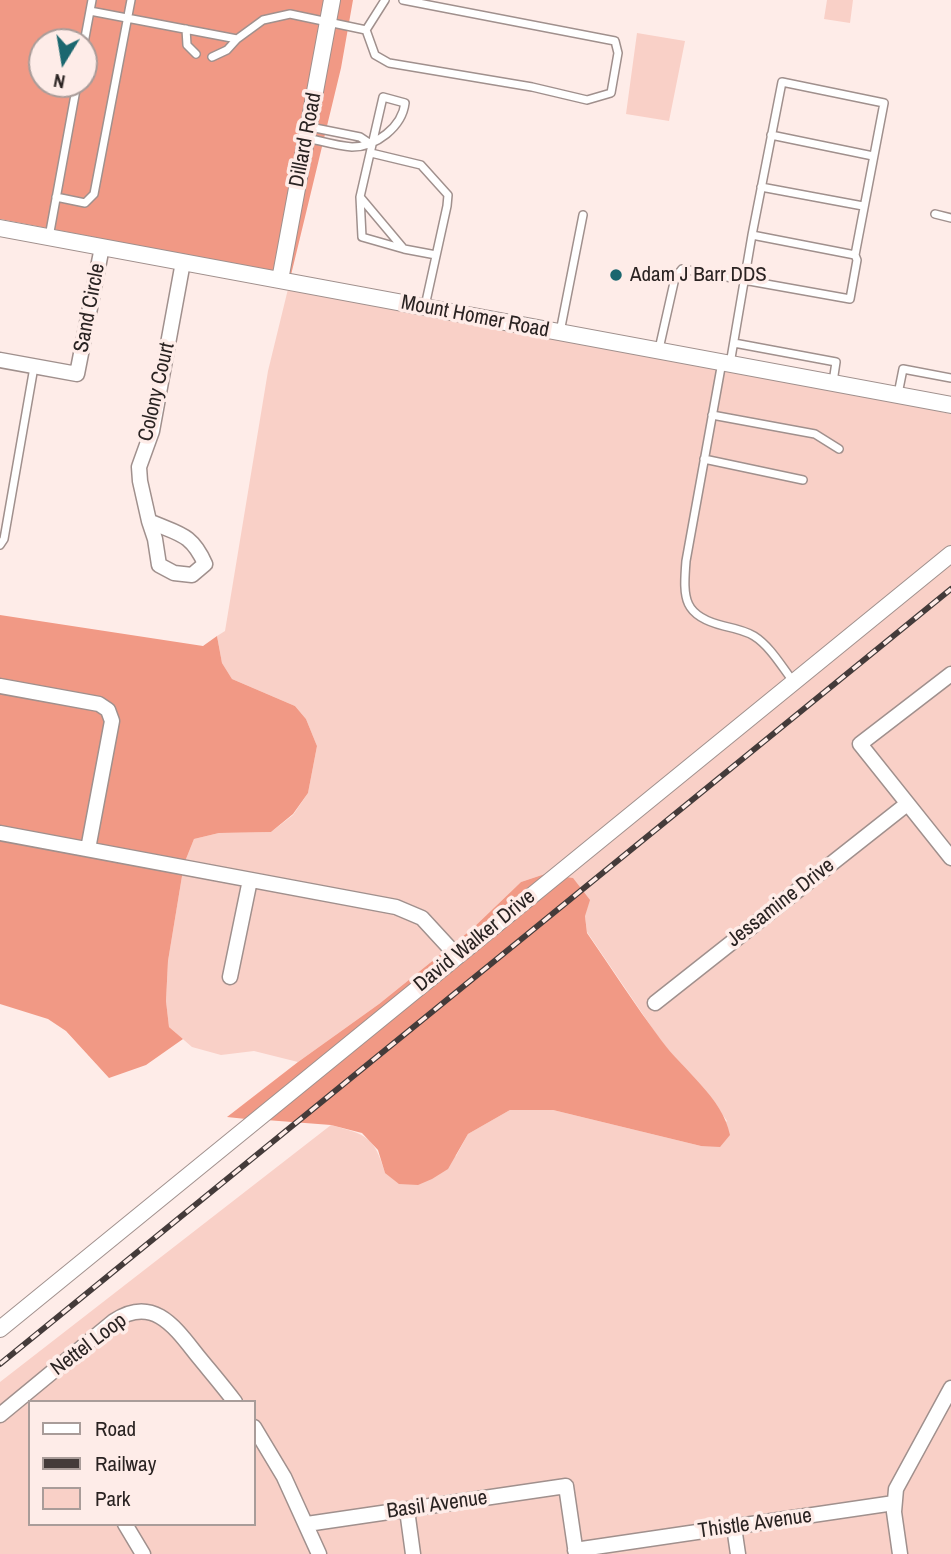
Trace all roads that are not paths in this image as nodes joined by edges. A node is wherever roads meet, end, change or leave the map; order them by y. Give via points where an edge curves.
1 (92, 0) edge
2 (131, 0) edge
3 (332, 0) edge
4 (386, 0) edge
5 (403, 0) edge
6 (90, 11) junction
7 (128, 18) junction
8 (328, 21) junction
9 (87, 28) edge
10 (186, 29) junction
11 (366, 30) junction
12 (237, 39) junction
13 (196, 54) dead end
14 (212, 57) dead end
15 (74, 98) edge
16 (307, 132) junction
17 (771, 135) junction
18 (372, 142) junction
19 (371, 153) junction
20 (873, 156) junction
21 (761, 187) junction
22 (56, 197) junction
23 (360, 197) junction
24 (863, 206) junction
25 (935, 214) dead end
26 (583, 215) dead end
27 (951, 218) edge
28 (0, 228) edge
29 (752, 235) junction
30 (49, 237) junction
31 (102, 247) junction
32 (404, 249) junction
33 (436, 255) junction
34 (855, 255) junction
35 (183, 262) junction
36 (279, 280) junction
37 (744, 281) junction
38 (425, 307) junction
39 (560, 333) junction
40 (734, 343) junction
41 (659, 351) junction
42 (0, 360) edge
43 (726, 363) junction
44 (35, 366) junction
45 (951, 378) edge
46 (833, 382) junction
47 (898, 394) junction
48 (951, 405) edge
49 (712, 415) junction
50 (839, 449) dead end
51 (704, 460) junction
52 (803, 480) dead end
53 (149, 521) dead end
54 (0, 545) edge
55 (951, 554) edge
56 (951, 674) edge
57 (794, 682) junction
58 (0, 686) edge
59 (907, 804) junction
60 (0, 832) edge
61 (88, 849) junction
62 (951, 858) edge
63 (250, 880) junction
64 (457, 956) junction
65 (230, 977) dead end
66 (655, 1003) dead end
67 (0, 1329) edge
68 (951, 1388) edge
69 (26, 1400) edge
70 (233, 1400) edge
71 (0, 1415) edge
72 (256, 1430) edge
73 (894, 1503) junction
74 (407, 1510) junction
75 (307, 1524) junction
76 (126, 1526) edge
77 (734, 1527) junction
78 (576, 1552) edge
79 (143, 1554) edge
80 (319, 1554) edge
81 (413, 1554) edge
82 (738, 1554) edge
83 (900, 1554) edge

1 - 6 lane
2 - 7 lane
3 - 8 street, Dillard Road
4 - 11 lane
5 - 11 lane via 615,41 618,53 611,93 587,100 389,63 375,55
6 - 7 lane
6 - 9 lane
7 - 10 lane
7 - 22 lane via 94,194 85,203
8 - 11 lane
8 - 12 lane via 276,15
8 - 16 street, Dillard Road
10 - 12 lane
10 - 13 lane via 187,45
12 - 14 lane
15 - 22 lane
16 - 18 lane
16 - 36 street, Dillard Road
17 - 20 lane
17 - 20 lane via 782,82 884,103
17 - 21 lane
18 - 18 lane via 397,125 405,103 383,97
18 - 19 lane
19 - 23 lane
19 - 33 lane via 421,165 448,195
20 - 24 lane
21 - 24 lane
21 - 29 lane
22 - 30 lane
23 - 32 lane
23 - 32 lane via 362,237
24 - 34 lane
25 - 27 lane
26 - 39 lane
28 - 30 street, Mount Homer Road
29 - 34 lane
29 - 37 lane
30 - 31 street, Mount Homer Road
31 - 35 street, Mount Homer Road
31 - 44 street, Sand Circle via 78,374
32 - 33 lane
33 - 38 lane
34 - 37 lane via 850,299
35 - 36 street, Mount Homer Road
35 - 53 street, Colony Court via 152,431 139,467
36 - 38 street, Mount Homer Road
37 - 40 lane
37 - 41 lane via 678,271
38 - 39 street, Mount Homer Road
39 - 41 street, Mount Homer Road
40 - 43 lane
40 - 46 lane via 836,362
41 - 43 street, Mount Homer Road
42 - 44 street, Sand Circle
43 - 46 street, Mount Homer Road
43 - 49 lane
44 - 54 lane
45 - 47 lane via 903,369
46 - 47 street, Mount Homer Road
47 - 48 street, Mount Homer Road
49 - 50 lane via 815,434
49 - 51 lane
51 - 52 lane
51 - 57 lane via 685,561 684,589 691,611 704,621 754,636
55 - 57 street, David Walker Drive
56 - 59 street via 860,744
57 - 64 street, David Walker Drive
58 - 61 street via 108,710 112,721
59 - 62 street
59 - 66 street, Jessamine Drive
60 - 61 street
61 - 63 street
63 - 64 street via 411,911
63 - 65 street
64 - 67 street, David Walker Drive
68 - 73 street via 901,1475
69 - 70 street, Nettel Loop via 114,1321 146,1312 175,1327
69 - 71 street, Nettel Loop
72 - 75 street
73 - 77 street, Thistle Avenue
73 - 83 street
74 - 75 street, Basil Avenue
74 - 78 street, Basil Avenue via 566,1486
74 - 81 street
75 - 80 street
76 - 79 street
77 - 78 street, Thistle Avenue
77 - 82 street

